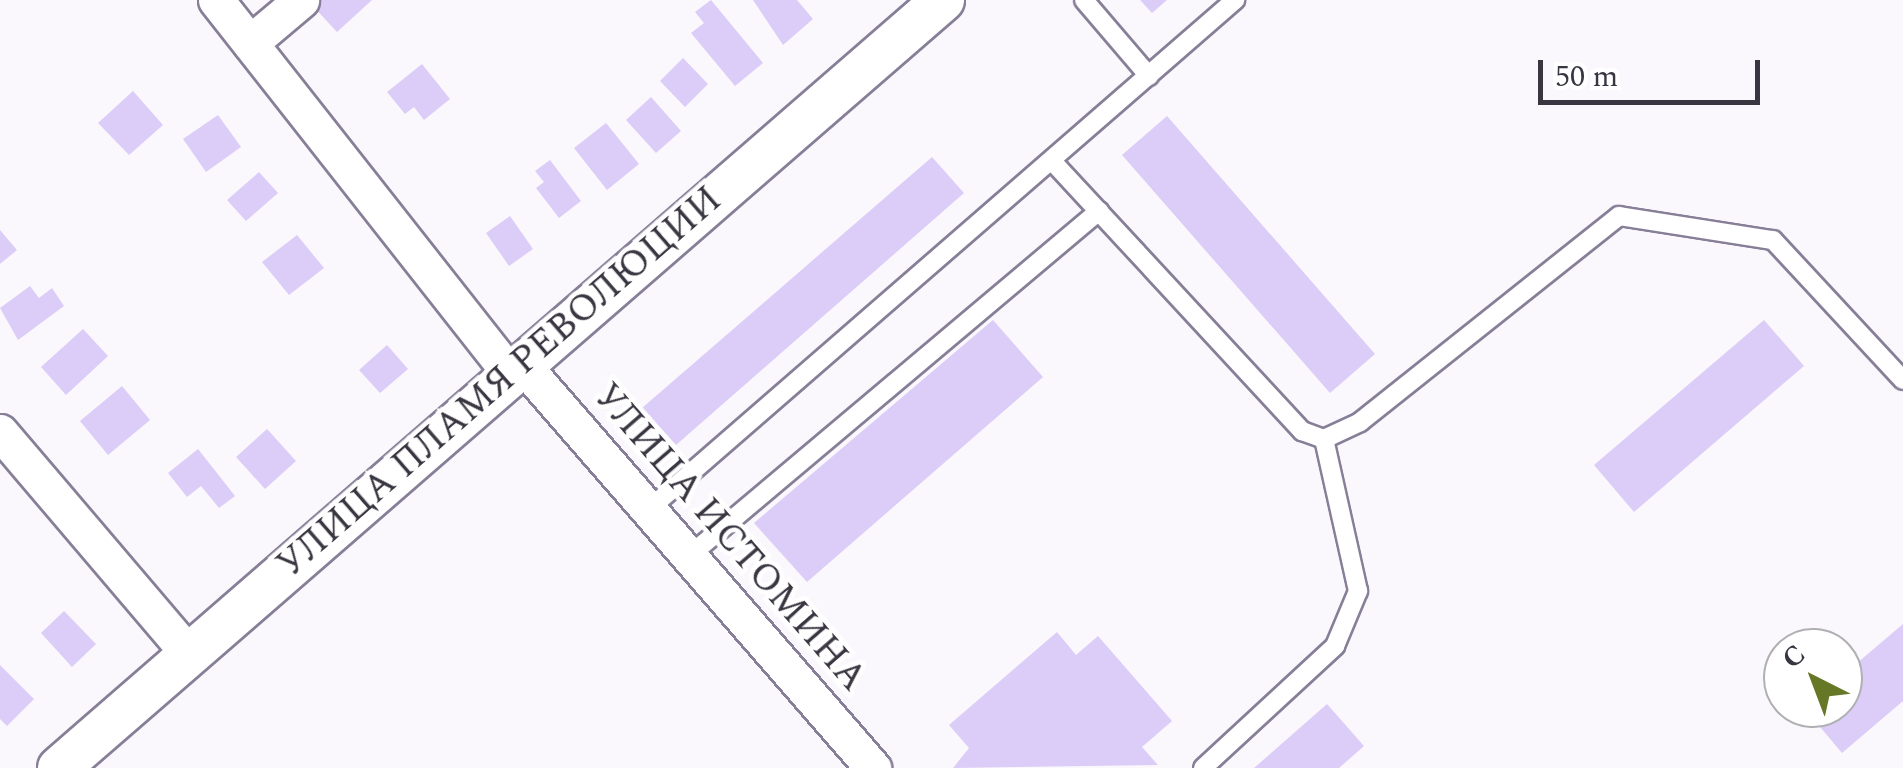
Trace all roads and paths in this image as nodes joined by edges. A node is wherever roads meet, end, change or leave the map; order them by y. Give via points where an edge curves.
1 (216, 0) edge
2 (301, 0) edge
3 (943, 0) edge
4 (1084, 0) edge
5 (1235, 0) edge
6 (250, 43) junction
7 (1149, 76) junction
8 (1053, 162) junction
9 (1099, 211) junction
10 (515, 368) junction
11 (1901, 371) edge
12 (0, 432) edge
13 (1324, 439) junction
14 (648, 510) junction
15 (689, 556) junction
16 (189, 654) junction
17 (59, 768) edge
18 (873, 768) edge
19 (1203, 768) edge

1 - 6 street, УЛИЦА ИСТОМИНА
2 - 6 street
3 - 10 street, УЛИЦА ПЛАМЯ РЕВОЛЮЦИИ
4 - 7 lane
5 - 7 lane
6 - 10 street, УЛИЦА ИСТОМИНА
7 - 8 lane
8 - 9 lane
8 - 14 lane
9 - 13 lane via 1302,431
9 - 15 lane
10 - 14 street, УЛИЦА ИСТОМИНА
10 - 16 street, УЛИЦА ПЛАМЯ РЕВОЛЮЦИИ
11 - 13 lane via 1773,240 1619,216 1360,422
12 - 16 street
13 - 19 lane via 1358,591 1336,646
14 - 15 street, УЛИЦА ИСТОМИНА
15 - 18 street, УЛИЦА ИСТОМИНА
16 - 17 street, УЛИЦА ПЛАМЯ РЕВОЛЮЦИИ

